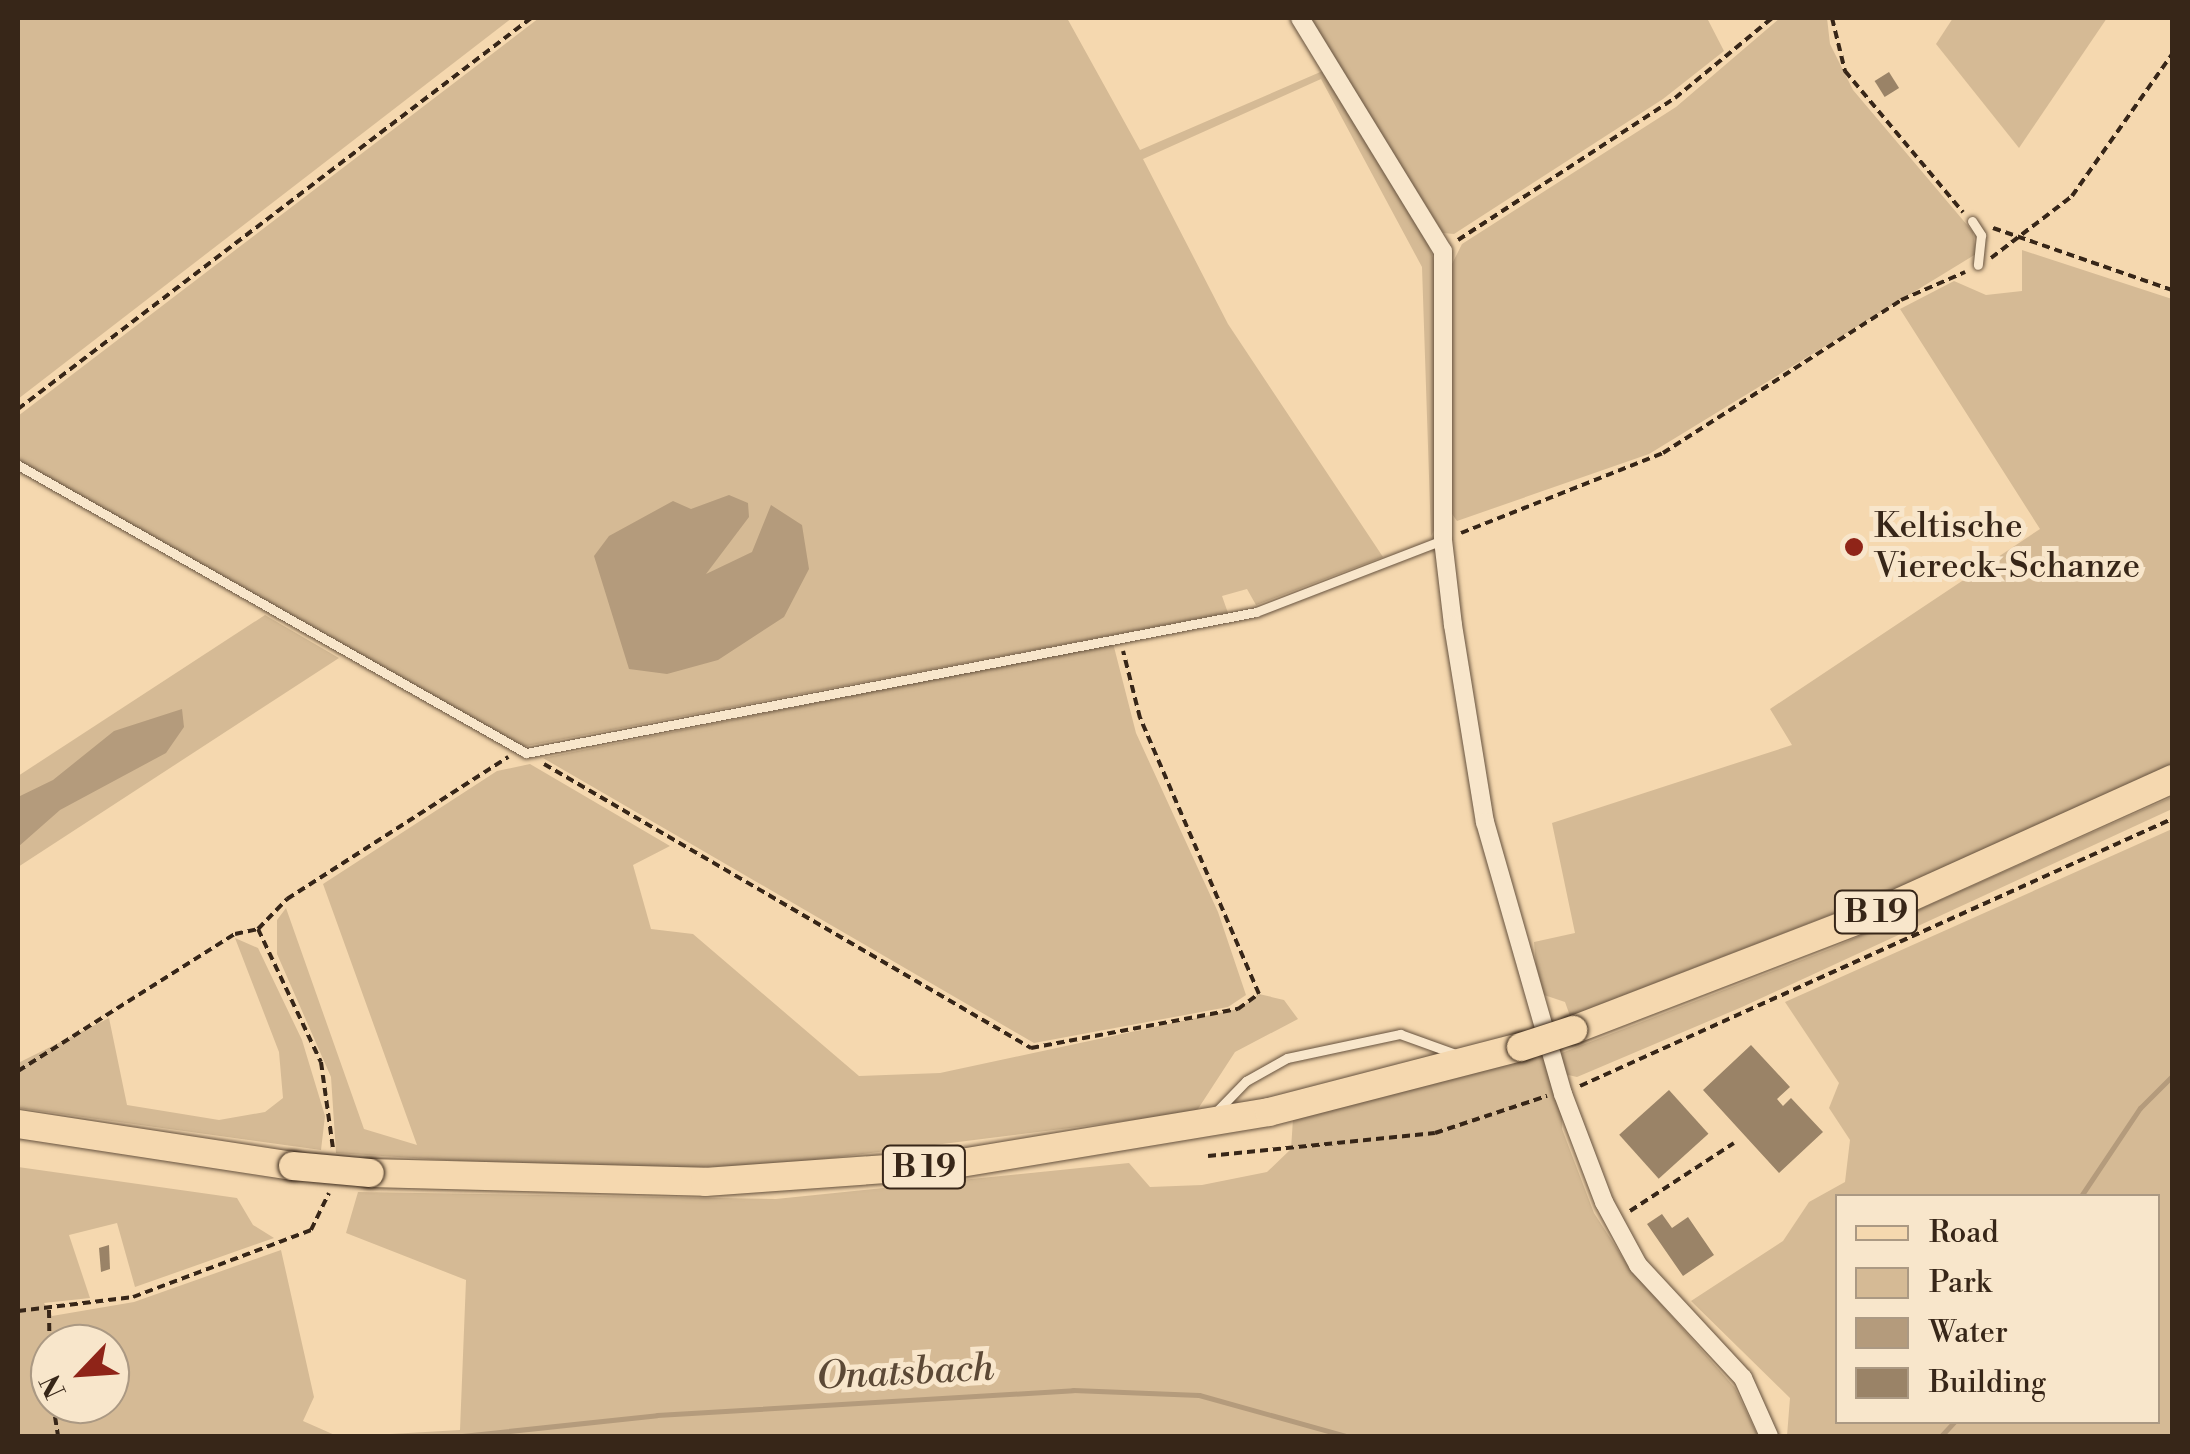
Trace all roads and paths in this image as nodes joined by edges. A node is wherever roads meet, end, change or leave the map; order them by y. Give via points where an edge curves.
1 (531, 18) edge
2 (1300, 18) edge
3 (1772, 18) edge
4 (1832, 18) edge
5 (2172, 54) edge
6 (1972, 221) junction
7 (2024, 240) junction
8 (1443, 250) junction
9 (1978, 265) junction
10 (2172, 290) edge
11 (18, 409) edge
12 (18, 465) edge
13 (1442, 540) junction
14 (1122, 636) junction
15 (521, 752) junction
16 (2172, 779) edge
17 (2172, 819) edge
18 (258, 929) junction
19 (1468, 1063) junction
20 (18, 1070) edge
21 (1563, 1094) junction
22 (18, 1124) edge
23 (1203, 1126) junction
24 (1734, 1143) dead end
25 (1208, 1156) dead end
26 (333, 1159) dead end
27 (331, 1174) dead end
28 (1612, 1220) junction
29 (49, 1310) junction
30 (18, 1311) edge
31 (49, 1324) edge
32 (1769, 1436) edge

1 - 11 path
2 - 8 street
3 - 8 path via 1675,98
4 - 6 path via 1845,71
5 - 7 path via 2112,149
6 - 7 path
6 - 9 lane via 1981,236
7 - 9 path
7 - 10 path
8 - 13 street
9 - 13 path via 1901,300 1663,453
12 - 15 lane
13 - 14 lane via 1256,612
13 - 21 street via 1485,822
14 - 15 lane
14 - 15 path via 1140,718 1258,994 1238,1008 1031,1048
15 - 18 path via 286,900
16 - 19 main road, B 19, bridge via 1869,916 1573,1030
17 - 21 path
18 - 20 path via 235,934
18 - 26 path via 320,1062
19 - 23 main road, B 19
19 - 23 lane via 1400,1034 1287,1058 1246,1081
21 - 25 path via 1435,1133
21 - 28 street
22 - 23 main road, B 19, bridge via 293,1166 538,1182 772,1179 972,1162
24 - 28 path
27 - 29 path via 327,1205 310,1230 134,1297
28 - 32 street via 1638,1265 1743,1378
29 - 30 path
29 - 31 path

